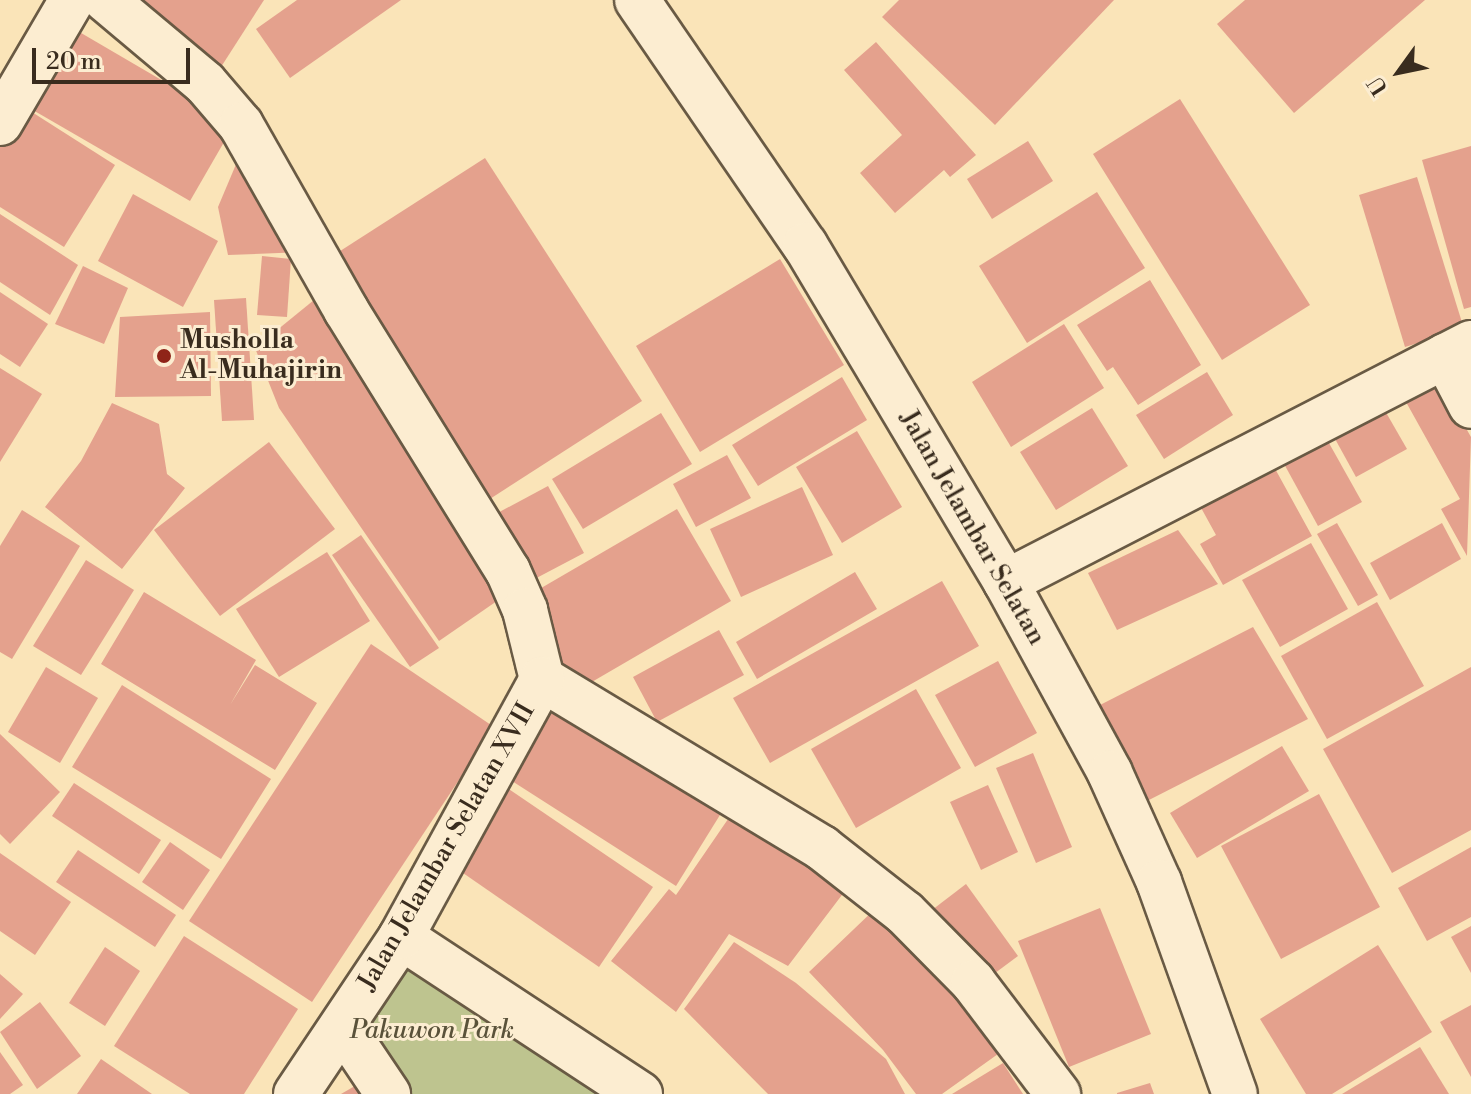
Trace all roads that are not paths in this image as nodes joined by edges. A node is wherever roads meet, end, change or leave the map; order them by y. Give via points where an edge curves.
1 (72, 0) edge
2 (106, 0) edge
3 (637, 0) edge
4 (0, 123) edge
5 (1458, 349) edge
6 (1471, 406) edge
7 (1006, 582) junction
8 (542, 679) junction
9 (401, 937) junction
10 (343, 1027) junction
11 (296, 1094) edge
12 (388, 1094) edge
13 (640, 1094) edge
14 (1058, 1094) edge
15 (1235, 1094) edge

1 - 4 street
2 - 8 street via 205,83 241,125 346,310 508,571 525,610
3 - 7 street, Jalan Jelambar Selatan via 805,245
5 - 6 street
5 - 7 street
7 - 15 street, Jalan Jelambar Selatan via 1110,773 1159,882
8 - 9 street, Jalan Jelambar Selatan XVII
8 - 14 street via 822,848 905,913 973,982
9 - 10 street, Jalan Jelambar Selatan XVII
9 - 13 street
10 - 11 street, Jalan Jelambar Selatan XVII
10 - 12 street

